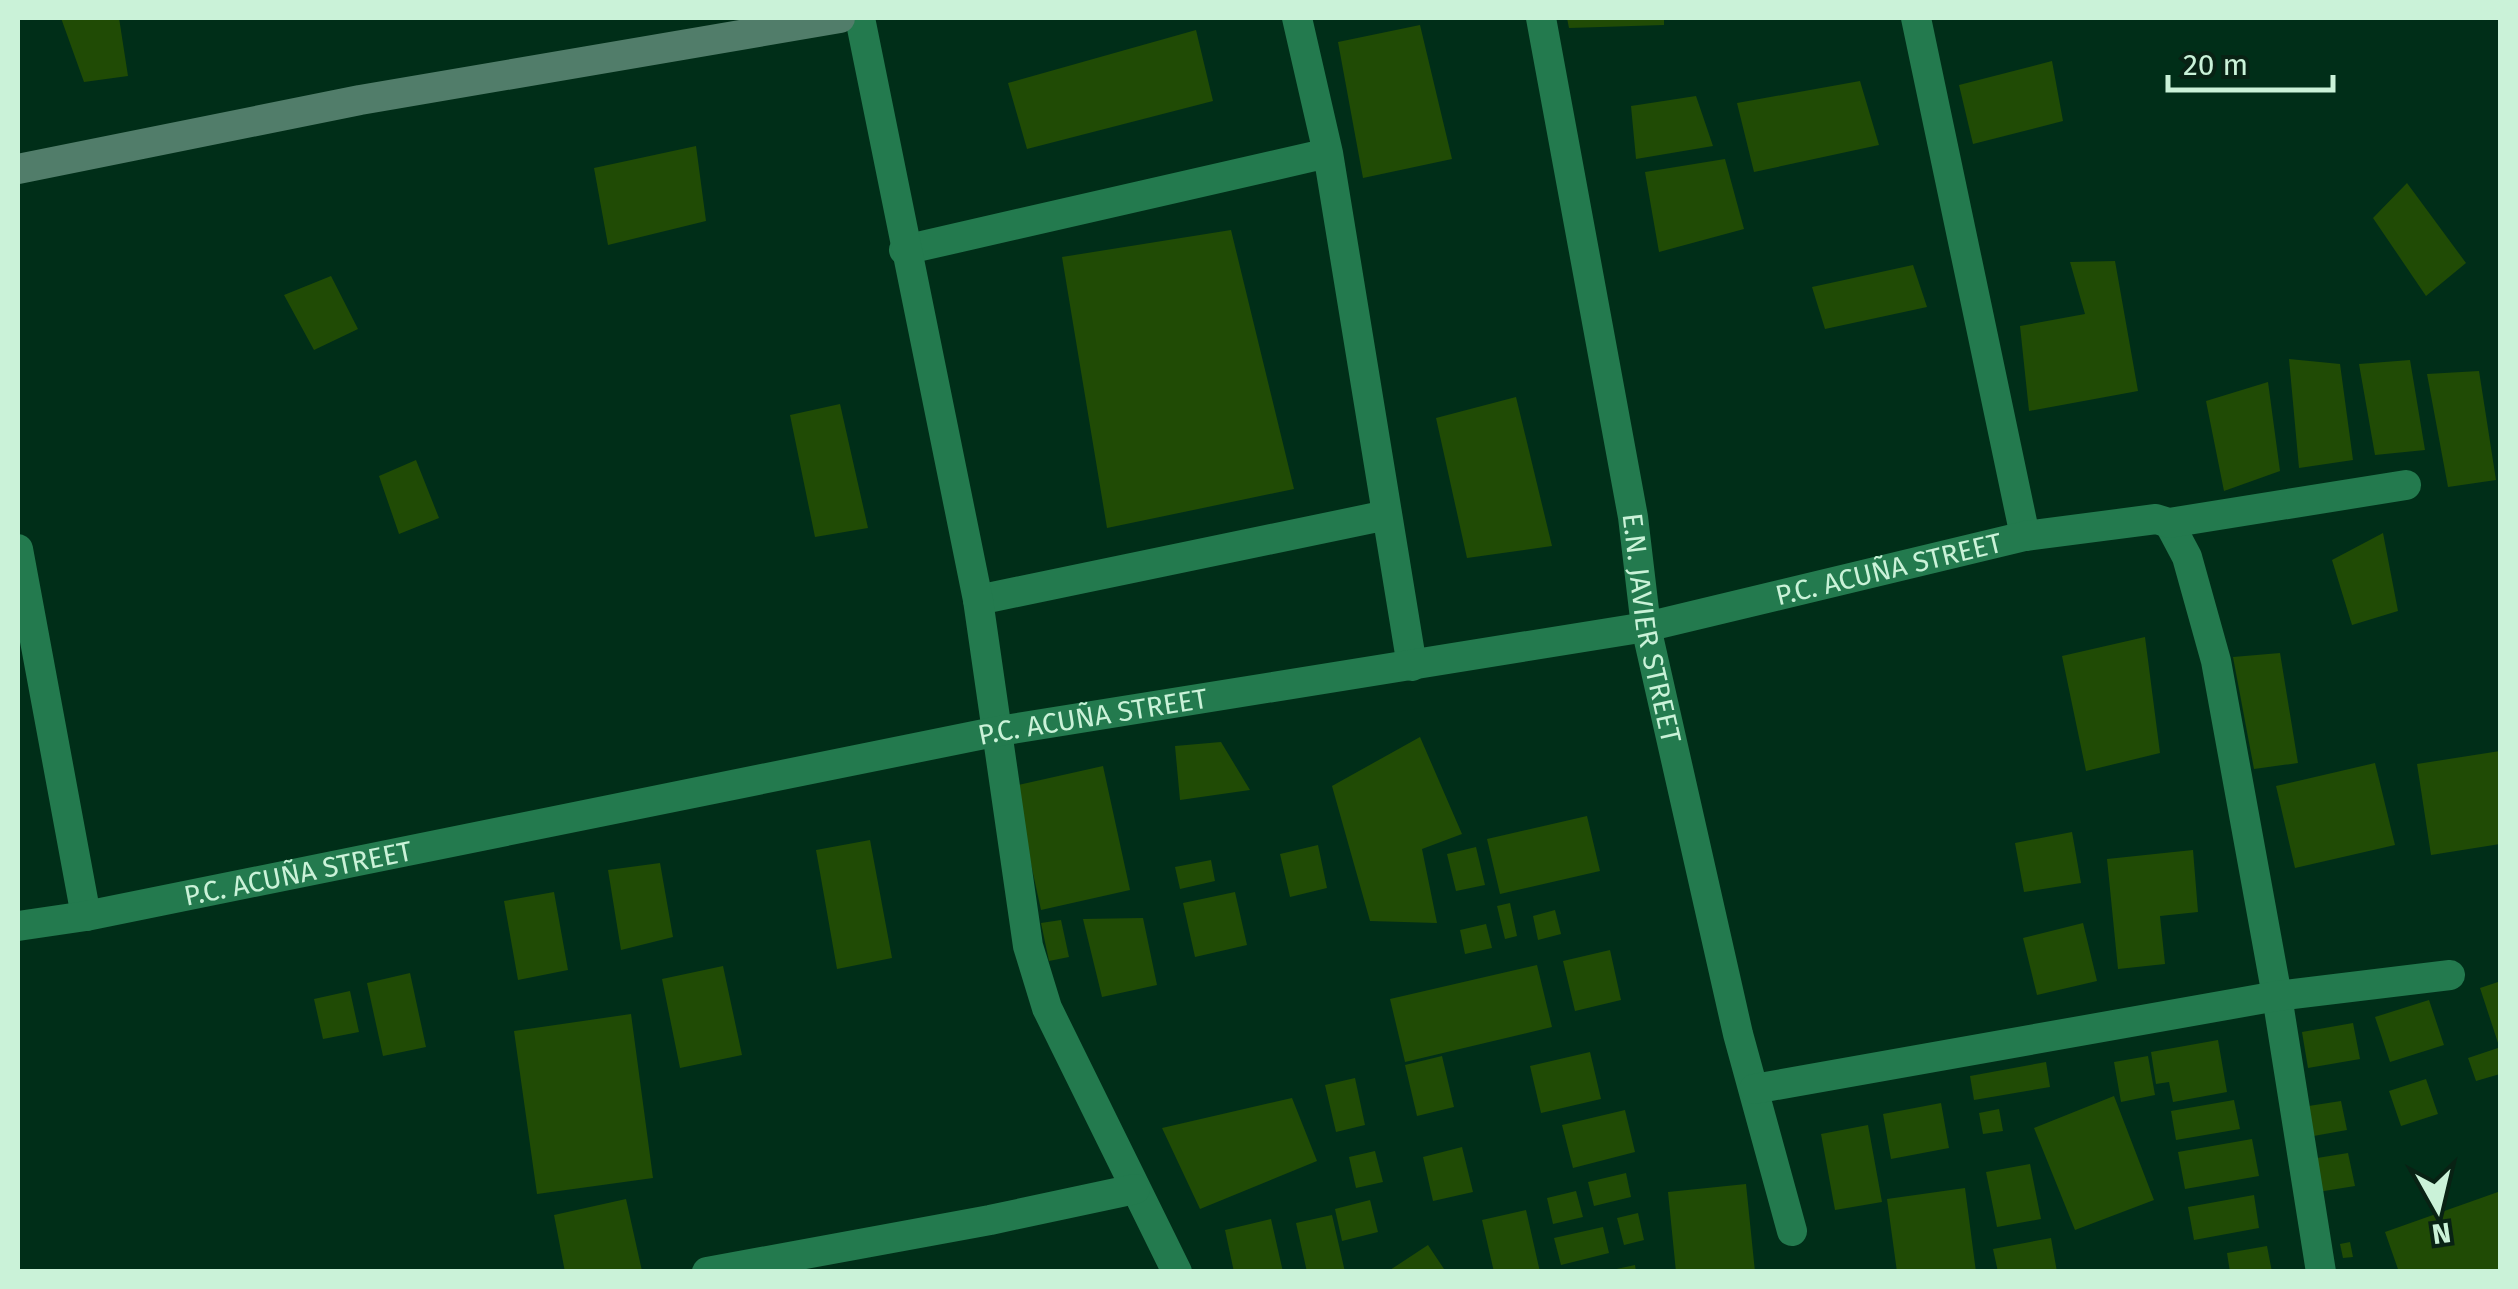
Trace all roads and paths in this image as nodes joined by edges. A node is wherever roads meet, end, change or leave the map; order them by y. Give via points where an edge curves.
1 (840, 18) edge
2 (860, 18) edge
3 (1297, 18) edge
4 (1541, 18) edge
5 (1916, 18) edge
6 (1328, 153) junction
7 (18, 169) edge
8 (904, 250) junction
9 (2406, 485) dead end
10 (1387, 515) junction
11 (2169, 523) junction
12 (2025, 536) junction
13 (18, 548) edge
14 (978, 600) junction
15 (1646, 627) junction
16 (1412, 666) junction
17 (999, 731) junction
18 (86, 916) junction
19 (18, 926) edge
20 (2450, 975) dead end
21 (2278, 996) junction
22 (1754, 1089) junction
23 (1135, 1188) junction
24 (1792, 1231) dead end
25 (707, 1272) edge
26 (1177, 1272) edge
27 (2321, 1272) edge

1 - 7 street via 360,100
2 - 8 street
3 - 6 street
4 - 15 street, E.N. JAVIER STREET via 1633,517
5 - 12 street
6 - 8 street
6 - 10 street
8 - 14 street
9 - 11 street, P.C. ACUÑA STREET
10 - 14 street
10 - 16 street
11 - 12 street, P.C. ACUÑA STREET
11 - 21 street via 2187,557 2216,661
12 - 15 street, P.C. ACUÑA STREET
13 - 18 street
14 - 17 street
15 - 16 street, P.C. ACUÑA STREET
15 - 22 street, E.N. JAVIER STREET
16 - 17 street, P.C. ACUÑA STREET
17 - 18 street, P.C. ACUÑA STREET
17 - 23 street via 1028,946 1047,1008
18 - 19 street, P.C. ACUÑA STREET
20 - 21 street
21 - 22 street
21 - 27 street
22 - 24 street, E.N. JAVIER STREET
23 - 25 street
23 - 26 street

